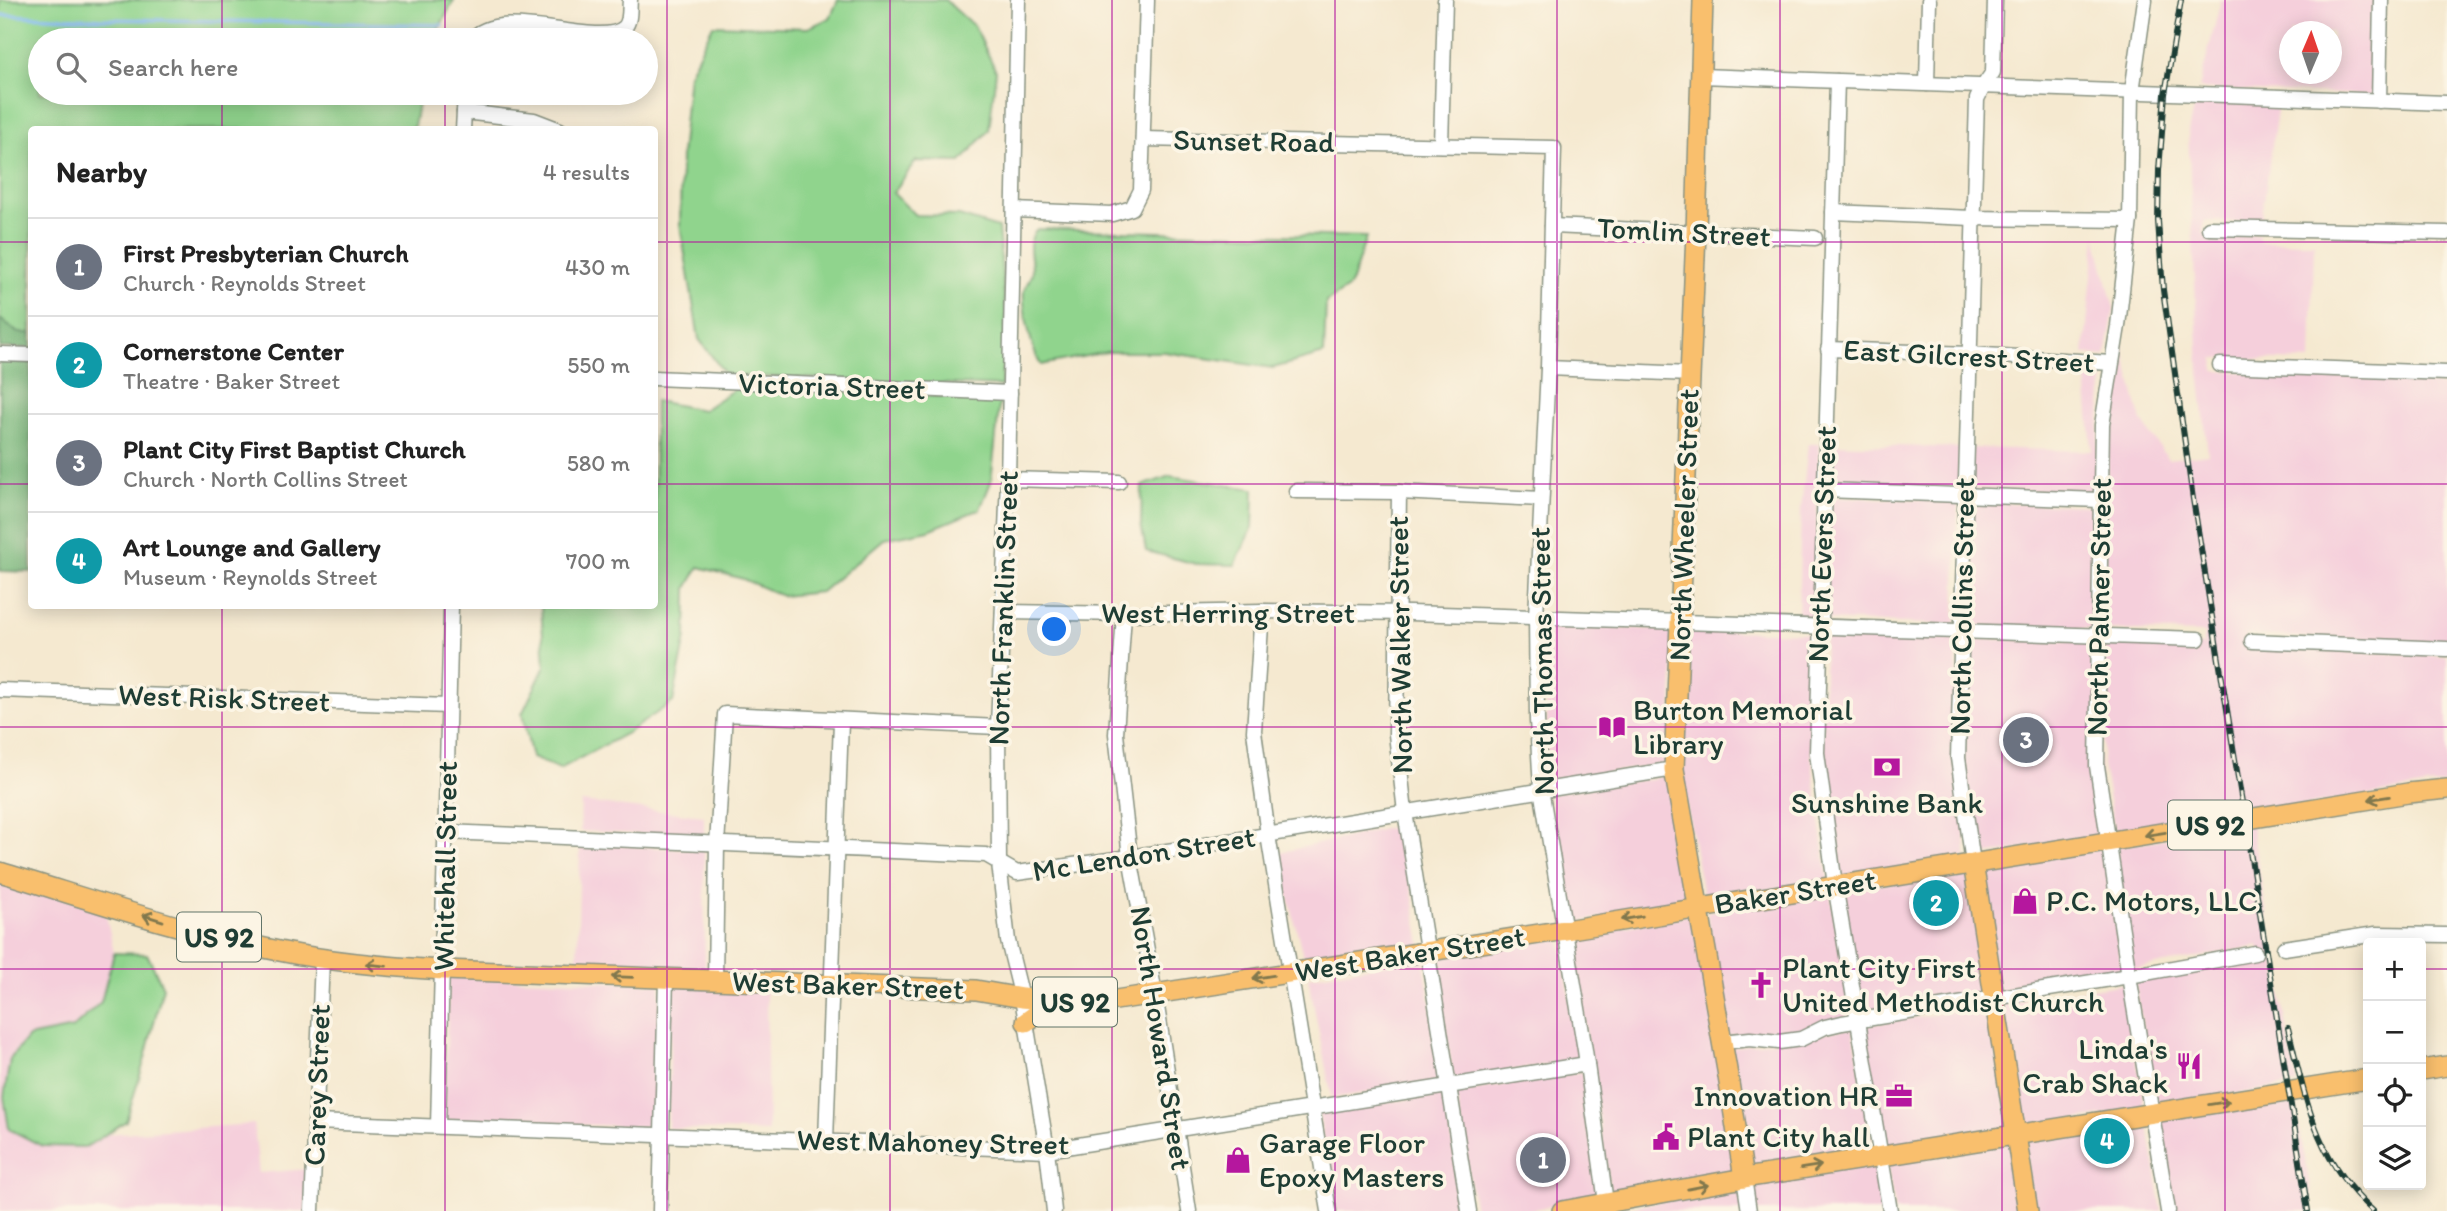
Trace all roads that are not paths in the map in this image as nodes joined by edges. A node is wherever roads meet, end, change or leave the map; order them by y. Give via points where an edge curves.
1 (629, 0) edge
2 (1018, 0) edge
3 (1147, 0) edge
4 (1445, 0) edge
5 (1703, 0) edge
6 (1928, 0) edge
7 (1995, 0) edge
8 (2145, 0) edge
9 (2381, 0) edge
10 (488, 28) edge
11 (536, 28) edge
12 (624, 28) edge
13 (1701, 76) junction
14 (1838, 81) junction
15 (1927, 84) junction
16 (1984, 85) junction
17 (2132, 92) junction
18 (2379, 101) junction
19 (2447, 103) edge
20 (464, 105) edge
21 (464, 112) junction
22 (463, 126) edge
23 (550, 126) edge
24 (1143, 139) junction
25 (1441, 145) junction
26 (1554, 148) joint
27 (1014, 210) junction
28 (1833, 212) junction
29 (1972, 218) junction
30 (2130, 220) junction
31 (1552, 226) junction
32 (2209, 228) dead end
33 (1696, 232) junction
34 (2447, 233) edge
35 (1815, 237) dead end
36 (1828, 349) junction
37 (0, 354) edge
38 (1969, 354) junction
39 (28, 355) edge
40 (2111, 363) junction
41 (2220, 365) dead end
42 (1548, 368) junction
43 (2447, 373) edge
44 (1690, 374) junction
45 (658, 378) edge
46 (1010, 393) junction
47 (1008, 479) junction
48 (1119, 482) dead end
49 (1824, 490) junction
50 (1296, 491) dead end
51 (1399, 492) junction
52 (1964, 495) junction
53 (1541, 499) junction
54 (2100, 500) junction
55 (451, 609) edge
56 (1262, 611) junction
57 (1003, 612) junction
58 (1398, 612) junction
59 (1124, 614) junction
60 (1536, 616) junction
61 (1681, 620) junction
62 (1819, 626) junction
63 (1961, 632) junction
64 (2099, 636) junction
65 (2198, 639) dead end
66 (2252, 641) dead end
67 (2447, 649) edge
68 (0, 690) edge
69 (448, 706) junction
70 (841, 721) junction
71 (998, 727) junction
72 (1674, 769) junction
73 (1541, 789) junction
74 (2447, 789) edge
75 (1405, 813) junction
76 (446, 832) junction
77 (1268, 835) junction
78 (2110, 842) junction
79 (718, 845) junction
80 (835, 850) junction
81 (1130, 857) junction
82 (999, 863) junction
83 (1973, 863) junction
84 (0, 872) edge
85 (1835, 885) junction
86 (1700, 907) junction
87 (1565, 930) junction
88 (2447, 935) edge
89 (2284, 948) dead end
90 (1428, 951) junction
91 (2255, 953) dead end
92 (322, 959) junction
93 (444, 970) junction
94 (1291, 973) junction
95 (2129, 976) junction
96 (666, 978) junction
97 (715, 980) junction
98 (831, 985) junction
99 (1155, 994) junction
100 (1022, 998) junction
101 (1994, 999) junction
102 (1090, 1004) junction
103 (1857, 1020) junction
104 (1026, 1022) junction
105 (1722, 1042) junction
106 (1587, 1064) junction
107 (2447, 1066) edge
108 (2426, 1069) edge
109 (2363, 1080) edge
110 (1450, 1087) junction
111 (1312, 1108) junction
112 (2151, 1113) junction
113 (315, 1122) junction
114 (438, 1126) junction
115 (1177, 1130) junction
116 (662, 1134) junction
117 (2016, 1135) junction
118 (826, 1141) junction
119 (1047, 1150) junction
120 (1880, 1157) junction
121 (1744, 1178) junction
122 (1607, 1207) edge
123 (313, 1211) edge
124 (660, 1211) edge
125 (1054, 1211) edge
126 (1189, 1211) edge
127 (1329, 1211) edge
128 (1469, 1211) edge
129 (1562, 1211) edge
130 (1749, 1211) edge
131 (1890, 1211) edge
132 (2028, 1211) edge
133 (2168, 1211) edge

1 - 12 street
2 - 27 street, North Franklin Street
3 - 24 street
4 - 25 street
5 - 13 main road, North Wheeler Street
6 - 15 street
7 - 16 street, North Collins Street via 1993,72
8 - 17 street, North Palmer Street
9 - 18 street
10 - 11 street
13 - 14 street
13 - 33 main road, North Wheeler Street
14 - 15 street
14 - 28 street, North Evers Street
15 - 16 street
16 - 17 street
16 - 29 street, North Collins Street via 1977,99
17 - 18 street
17 - 30 street, North Palmer Street
18 - 19 street
20 - 21 street
21 - 22 street
21 - 23 street
24 - 25 street, Sunset Road
24 - 27 street, Sunset Road via 1141,190 1132,208 1112,214
25 - 26 street, Sunset Road
26 - 31 street, North Thomas Street
27 - 46 street, North Franklin Street
28 - 29 street
28 - 36 street, North Evers Street
29 - 30 street
29 - 38 street, North Collins Street
30 - 40 street, North Palmer Street
31 - 33 street, Tomlin Street
31 - 42 street, North Thomas Street
32 - 34 street
33 - 35 street, Tomlin Street
33 - 44 main road, North Wheeler Street
36 - 38 street, East Gilcrest Street
36 - 49 street, North Evers Street
37 - 39 street
38 - 40 street, East Gilcrest Street
38 - 52 street, North Collins Street
40 - 54 street, North Palmer Street via 2102,425
41 - 43 street
42 - 44 street
42 - 53 street, North Thomas Street
44 - 61 main road, North Wheeler Street
45 - 46 street, Victoria Street
46 - 47 street, North Franklin Street
47 - 48 street
47 - 57 street, North Franklin Street
49 - 52 street
49 - 62 street, North Evers Street
50 - 51 street
51 - 53 street
51 - 58 street, North Walker Street
52 - 54 street
52 - 63 street, North Collins Street
53 - 60 street, North Thomas Street
54 - 64 street, North Palmer Street
55 - 69 street, Whitehall Street
56 - 58 street, West Herring Street
56 - 59 street, West Herring Street
56 - 77 street via 1254,731
57 - 59 street, West Herring Street
57 - 71 street, North Franklin Street
58 - 60 street, West Herring Street
58 - 75 street, North Walker Street via 1395,734
59 - 81 street, North Howard Street via 1116,734
60 - 61 street, West Herring Street
60 - 73 street, North Thomas Street
61 - 62 street, West Herring Street
61 - 72 main road, North Wheeler Street
62 - 63 street, West Herring Street
62 - 85 street, North Evers Street via 1817,753
63 - 64 street, West Herring Street
63 - 83 street, North Collins Street via 1958,758
64 - 65 street, West Herring Street
64 - 78 street, North Palmer Street via 2097,766
66 - 67 street
68 - 69 street, West Risk Street
69 - 76 street, Whitehall Street
70 - 71 street
70 - 79 street via 725,714
70 - 80 street
71 - 82 street, North Franklin Street
72 - 73 street, Mc Lendon Street
72 - 86 main road, North Wheeler Street
73 - 75 street, Mc Lendon Street
73 - 87 street, North Thomas Street
74 -> 78 main road, US 92
75 - 77 street, Mc Lendon Street
75 - 90 street, North Walker Street
76 - 79 street, Mc Lendon Street
76 - 93 street, Whitehall Street
77 - 81 street, Mc Lendon Street
77 - 94 street
78 - 83 main road, US 92
78 - 95 street, North Palmer Street
79 - 80 street, Mc Lendon Street
79 - 97 street
80 - 82 street, Mc Lendon Street via 986,855
80 - 98 street
81 - 82 street, Mc Lendon Street via 1017,873
81 - 99 street, North Howard Street
82 - 100 street, North Franklin Street
83 - 85 main road, Baker Street / US 92
83 - 101 main road, North Collins Street
92 -> 84 main road, West Baker Street / US 92 via 212,935
85 - 86 main road, Baker Street / US 92
85 - 103 street, North Evers Street
86 -> 87 main road, West Baker Street / US 92
86 - 105 main road, North Wheeler Street
87 - 90 main road, West Baker Street / US 92
87 - 106 street, North Thomas Street
88 - 89 street via 2376,934
90 - 94 main road, West Baker Street / US 92
90 - 110 street, North Walker Street
91 - 95 street
93 -> 92 main road, West Baker Street / US 92
92 - 113 street, Carey Street
96 -> 93 main road, West Baker Street / US 92
93 - 114 street, Whitehall Street
94 -> 99 main road, West Baker Street / US 92
94 - 111 street
95 - 101 street
95 - 112 street, North Palmer Street
96 - 97 main road, West Baker Street / US 92
96 - 116 street
97 - 98 main road, West Baker Street / US 92
98 - 100 main road, West Baker Street / US 92 via 976,990
98 - 118 street
99 - 102 main road, West Baker Street / US 92
99 - 115 street, North Howard Street
100 - 102 main road, West Baker Street / US 92
100 - 104 street, North Franklin Street
101 - 103 street
101 - 117 main road, North Collins Street
102 - 104 main road, US 92 via 1037,1014
103 - 105 street via 1825,1027 1801,1039
103 - 120 street, North Evers Street
104 - 119 street, North Franklin Street
105 - 121 main road, North Wheeler Street
106 - 110 street, West Mahoney Street
106 - 122 street, North Thomas Street
107 - 108 main road
112 -> 109 main road
110 - 111 street, West Mahoney Street
110 - 128 street, North Walker Street
111 - 115 street, West Mahoney Street
111 - 127 street
112 - 117 main road
112 - 133 street, North Palmer Street
113 - 114 street, West Mahoney Street
113 - 123 street, Carey Street
114 - 116 street, West Mahoney Street
115 - 119 street, West Mahoney Street
115 - 126 street, North Howard Street
116 - 118 street, West Mahoney Street
116 - 124 street
117 - 120 main road
117 - 132 main road, North Collins Street
118 - 119 street, West Mahoney Street
119 - 125 street, North Franklin Street
121 -> 120 main road
120 - 131 street, North Evers Street
122 -> 121 main road
121 - 130 street, North Wheeler Street
122 - 129 main road

